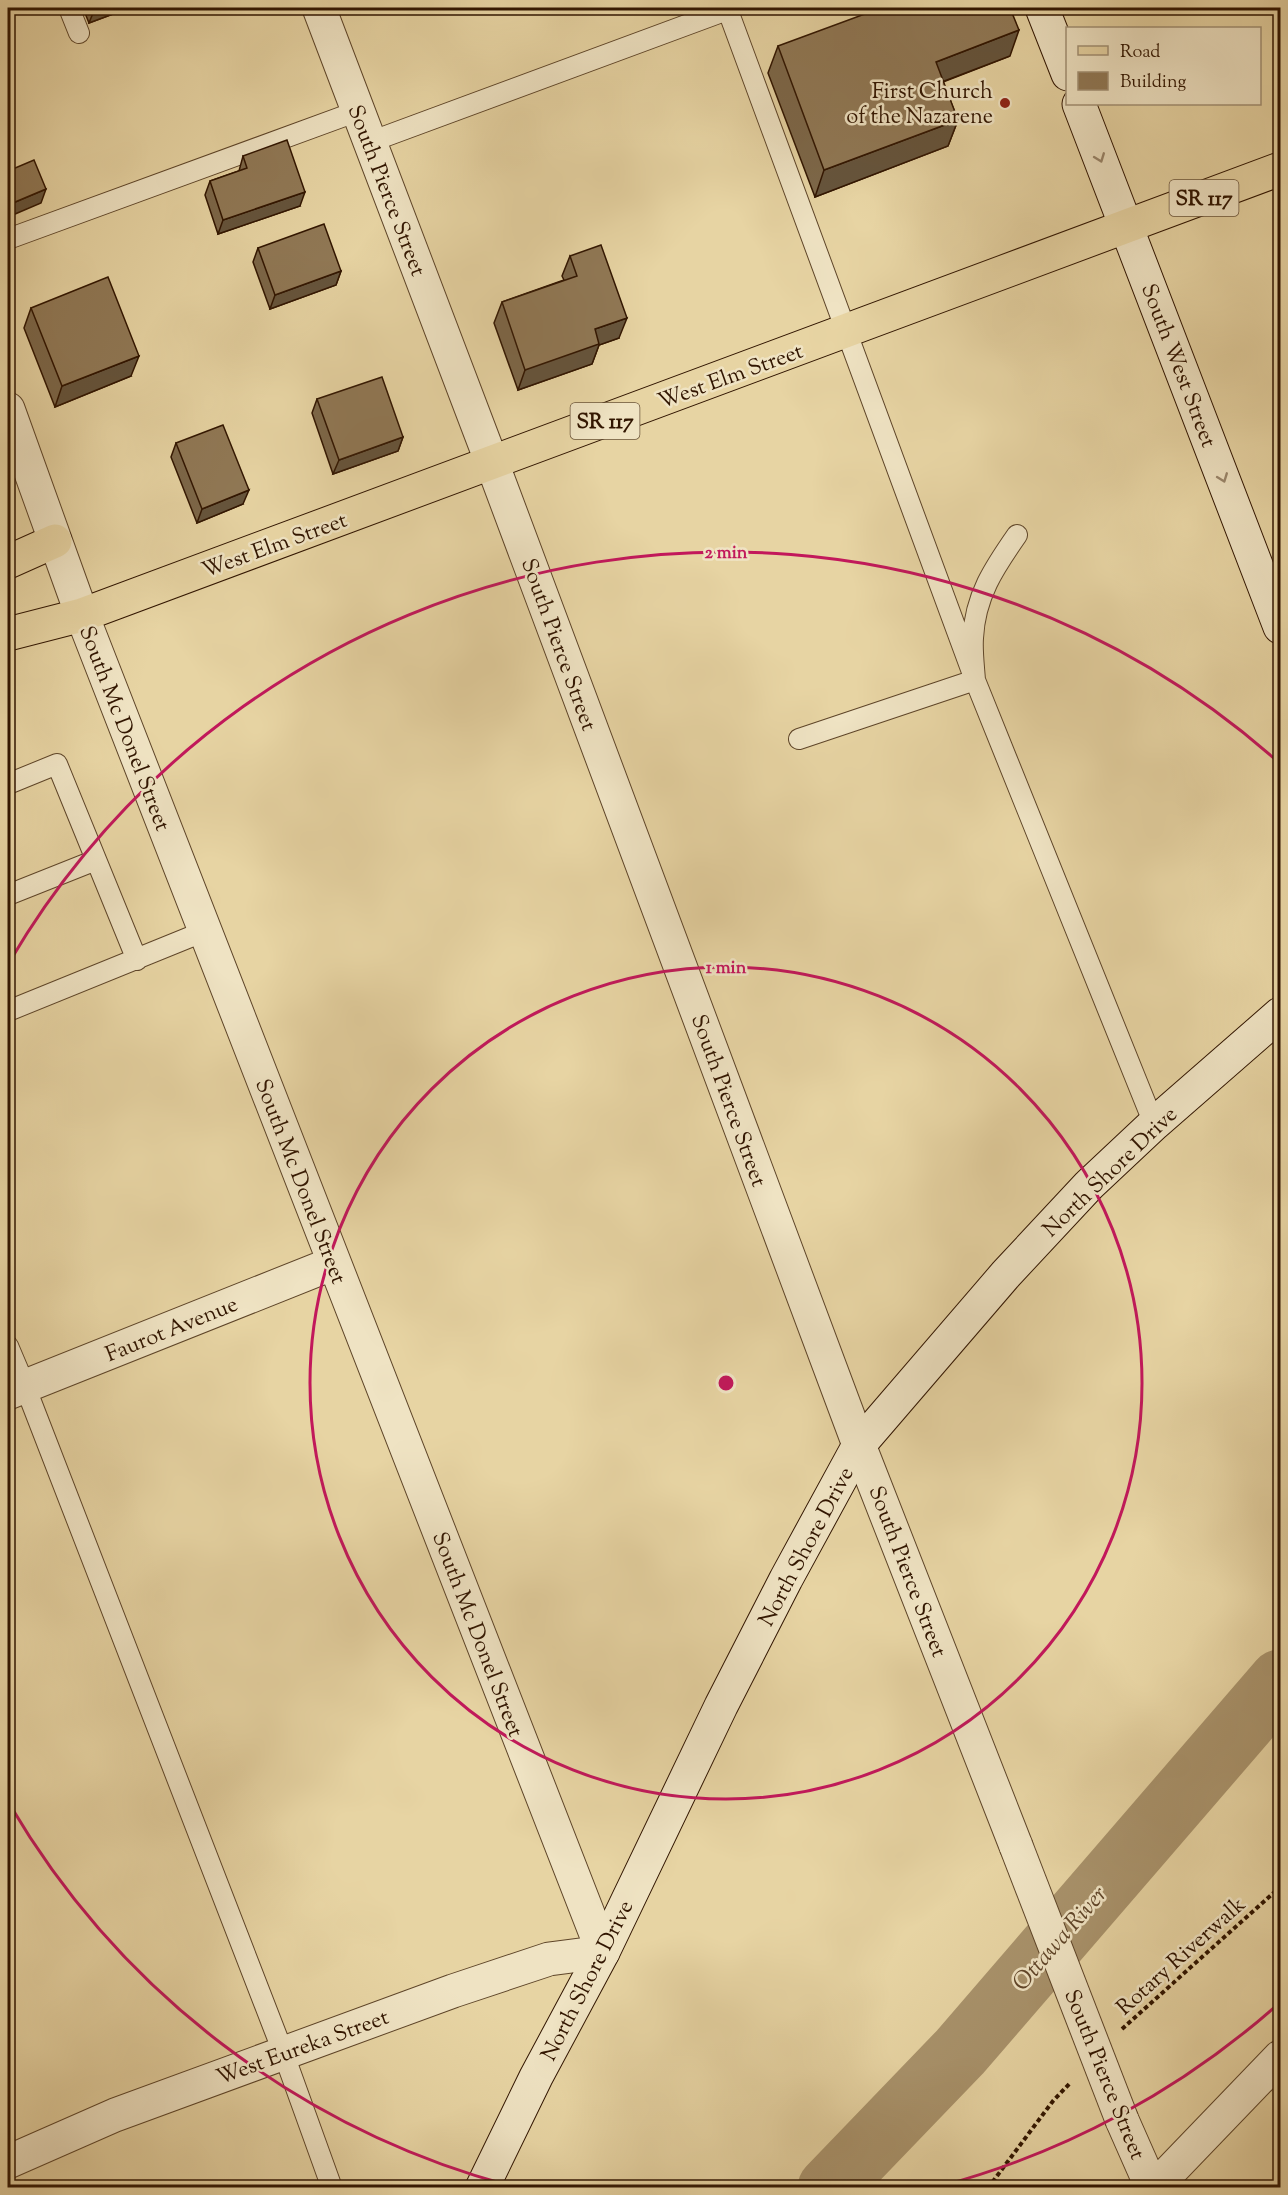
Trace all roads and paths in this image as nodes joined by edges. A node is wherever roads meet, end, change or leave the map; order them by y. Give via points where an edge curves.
1 (69, 8) edge
2 (319, 8) edge
3 (1042, 8) edge
4 (727, 9) edge
5 (79, 33) dead end
6 (1066, 69) edge
7 (1079, 105) edge
8 (358, 111) junction
9 (370, 142) junction
10 (1281, 169) edge
11 (1127, 228) junction
12 (8, 239) edge
13 (847, 331) junction
14 (8, 409) edge
15 (492, 463) junction
16 (1017, 535) dead end
17 (55, 541) junction
18 (8, 562) edge
19 (82, 615) junction
20 (1281, 627) edge
21 (8, 634) edge
22 (975, 680) junction
23 (799, 738) dead end
24 (8, 784) edge
25 (96, 860) junction
26 (8, 894) edge
27 (205, 931) junction
28 (137, 960) junction
29 (8, 1011) edge
30 (1281, 1014) edge
31 (1154, 1124) junction
32 (334, 1263) junction
33 (8, 1347) edge
34 (16, 1389) edge
35 (860, 1445) junction
36 (1281, 1887) edge
37 (603, 1952) junction
38 (1121, 2030) dead end
39 (282, 2052) junction
40 (1281, 2057) edge
41 (1076, 2078) dead end
42 (8, 2162) edge
43 (332, 2187) edge
44 (482, 2187) edge
45 (988, 2187) edge
46 (1153, 2187) edge

1 - 5 lane
2 - 8 street, South Pierce Street
3 - 6 street
4 - 9 lane
4 - 13 lane
7 -> 11 street, South West Street
8 - 9 street, South Pierce Street
8 - 12 lane
9 - 15 street, South Pierce Street
10 - 11 main road, West Elm Street / SR 117
11 - 13 main road, West Elm Street / SR 117
11 -> 20 street, South West Street
13 - 15 main road, West Elm Street / SR 117
13 - 22 lane
14 - 17 street, South Mc Donel Street
15 - 19 main road, West Elm Street / SR 117
15 - 35 street, South Pierce Street
16 - 22 lane via 991,572 977,608 973,638
17 - 18 main road
17 - 19 street, South Mc Donel Street
19 - 21 main road, West Elm Street / SR 117
19 - 27 street, South Mc Donel Street
22 - 23 lane
22 - 31 lane
24 - 25 lane via 57,764
25 - 26 lane
25 - 28 lane
27 - 28 lane
27 - 32 street, South Mc Donel Street
28 - 29 lane
30 - 31 street, North Shore Drive
31 - 35 street, North Shore Drive via 1089,1185 1005,1274
32 - 34 street, Faurot Avenue
32 - 37 street, South Mc Donel Street
33 - 34 lane
34 - 39 lane
35 - 37 street, North Shore Drive via 721,1706
35 - 46 street, South Pierce Street, bridge via 1122,2120
36 - 38 path, Rotary Riverwalk
37 - 39 street, West Eureka Street via 549,1959
37 - 44 street, North Shore Drive
39 - 42 street, West Eureka Street via 115,2115
39 - 43 lane
40 - 46 street
41 - 45 path via 1053,2101

